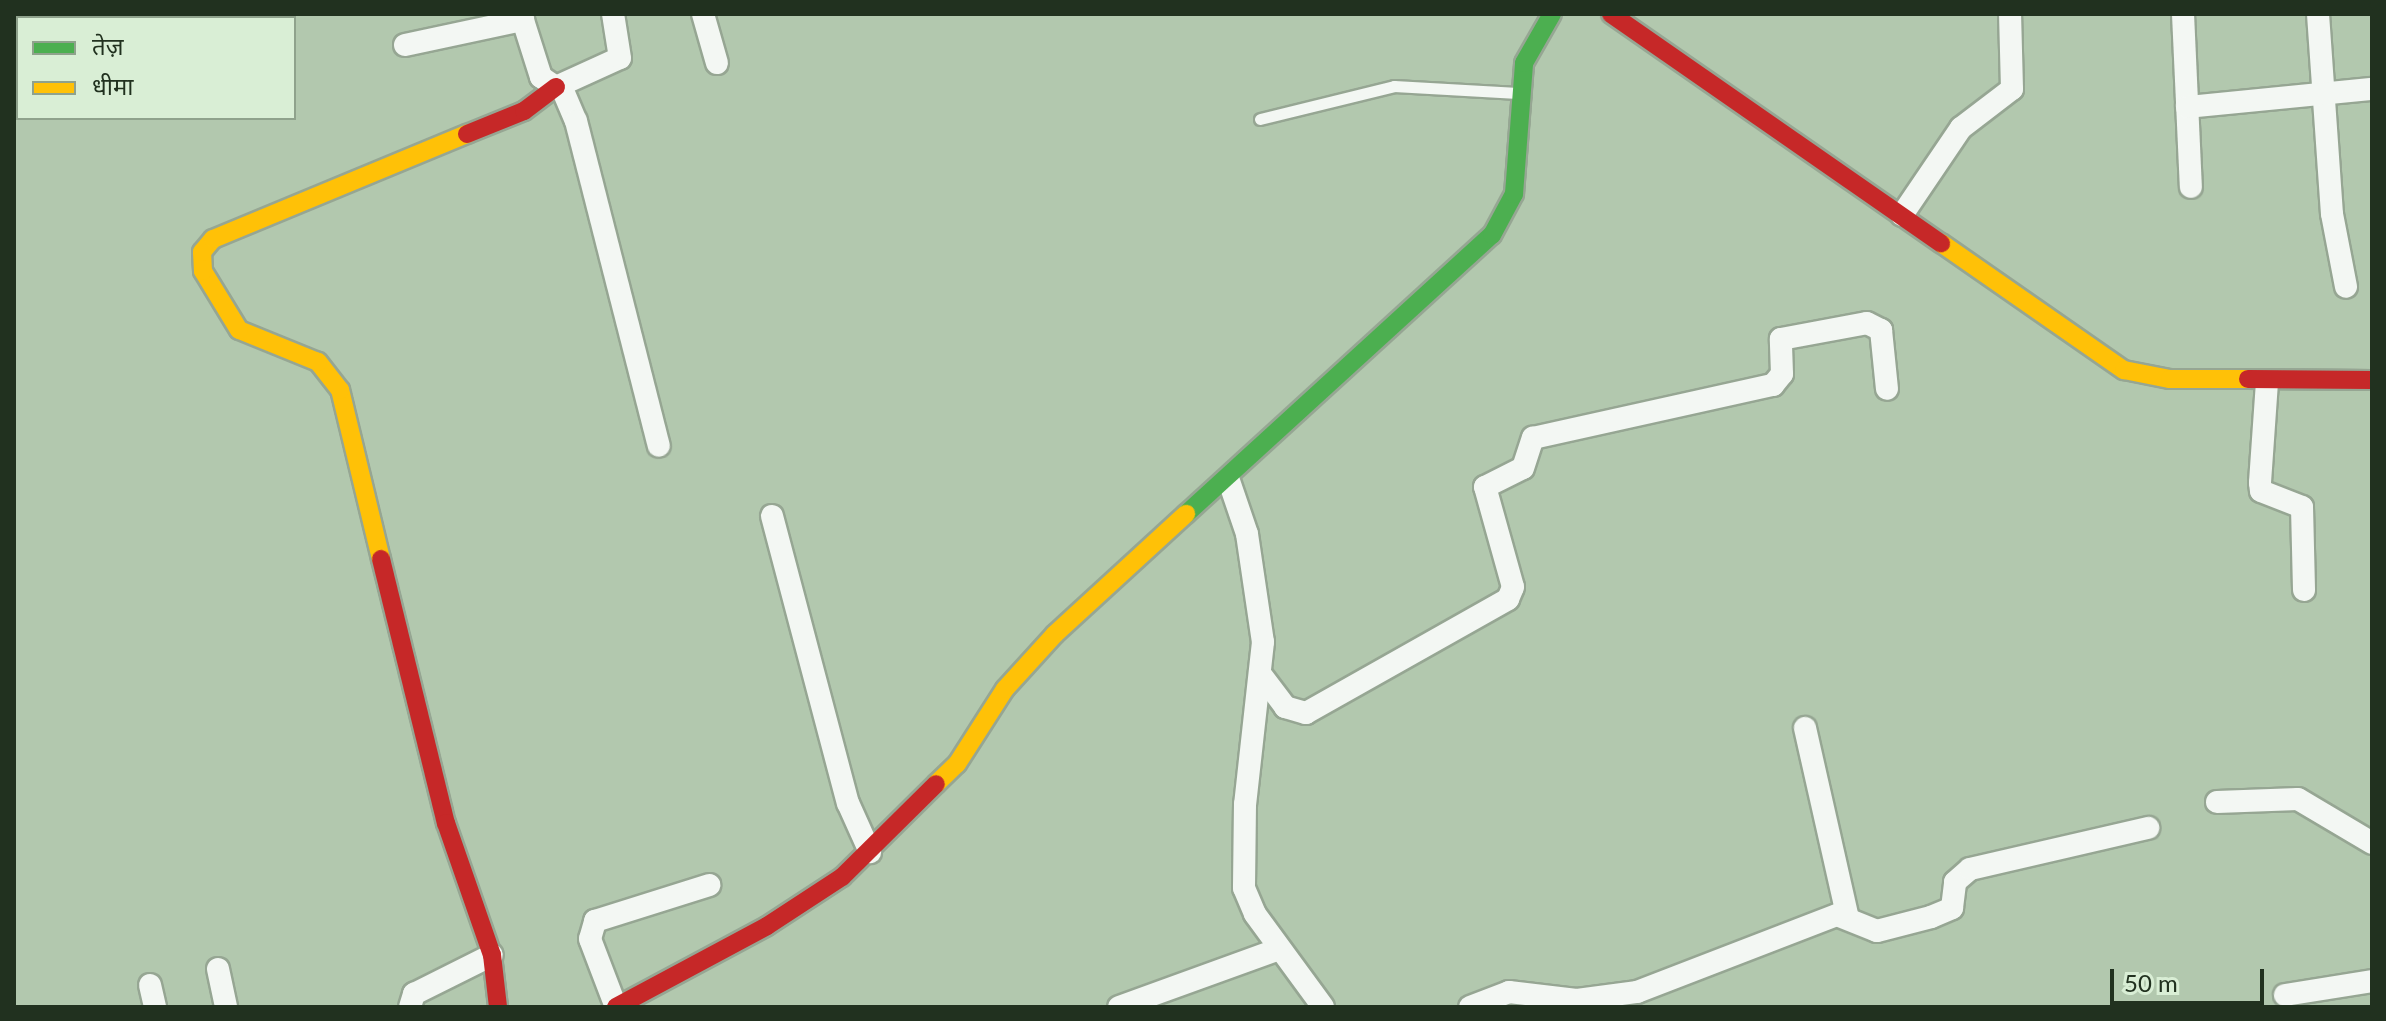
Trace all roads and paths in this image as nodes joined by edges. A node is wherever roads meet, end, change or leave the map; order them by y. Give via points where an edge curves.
1 (613, 14) edge
2 (703, 14) edge
3 (1552, 14) edge
4 (1611, 14) edge
5 (2010, 14) edge
6 (2183, 14) edge
7 (2318, 14) edge
8 (522, 17) edge
9 (405, 45) dead end
10 (717, 63) dead end
11 (558, 87) junction
12 (2372, 89) edge
13 (1518, 93) junction
14 (2323, 96) junction
15 (2187, 107) junction
16 (1260, 119) dead end
17 (2191, 187) dead end
18 (1902, 215) junction
19 (2346, 287) dead end
20 (2372, 380) edge
21 (2267, 382) junction
22 (1887, 389) dead end
23 (659, 446) dead end
24 (1229, 481) junction
25 (772, 516) dead end
26 (2304, 590) dead end
27 (1262, 676) junction
28 (1805, 728) dead end
29 (2217, 802) dead end
30 (2148, 828) dead end
31 (2372, 843) edge
32 (870, 852) junction
33 (709, 885) dead end
34 (1847, 915) junction
35 (1279, 949) junction
36 (492, 955) junction
37 (218, 969) dead end
38 (2372, 981) edge
39 (2285, 995) dead end
40 (226, 1007) edge
41 (410, 1007) edge
42 (498, 1007) edge
43 (616, 1007) edge
44 (1119, 1007) edge
45 (1323, 1007) edge
46 (1470, 1007) edge

1 - 11 street via 620,58
2 - 10 street
3 - 13 street via 1524,63
4 - 18 street via 1697,80
5 - 18 street via 2010,93 1961,128
6 - 15 street
7 - 14 street
8 - 9 street
8 - 11 street via 541,77
11 - 23 street via 576,121
11 - 36 street via 524,111 213,239 202,252 203,271 239,330 318,362 340,390 446,823
12 - 14 street
13 - 16 lane via 1394,86
13 - 24 street via 1514,194 1505,220
14 - 15 street
14 - 19 street via 2332,214
15 - 17 street
18 - 21 street via 2124,370 2170,379
20 - 21 street
21 - 26 street via 2261,491 2302,507
22 - 27 street via 1881,330 1867,323 1781,339 1782,374 1773,385 1533,438 1523,468 1488,483 1484,493 1513,587 1508,599 1306,713 1285,707
24 - 27 street via 1259,588
24 - 32 street via 1055,634 1005,689 957,764
25 - 32 street via 848,803
27 - 35 street via 1242,876 1249,903
28 - 34 street
29 - 31 street via 2298,799
30 - 34 street via 1970,869 1955,882 1952,908 1931,917 1877,931
32 - 43 street via 767,926
33 - 43 street via 595,921 590,939
34 - 46 street via 1637,992 1577,1000 1509,992
35 - 44 street
35 - 45 street
36 - 41 street via 414,994
36 - 42 street
37 - 40 street
38 - 39 street

